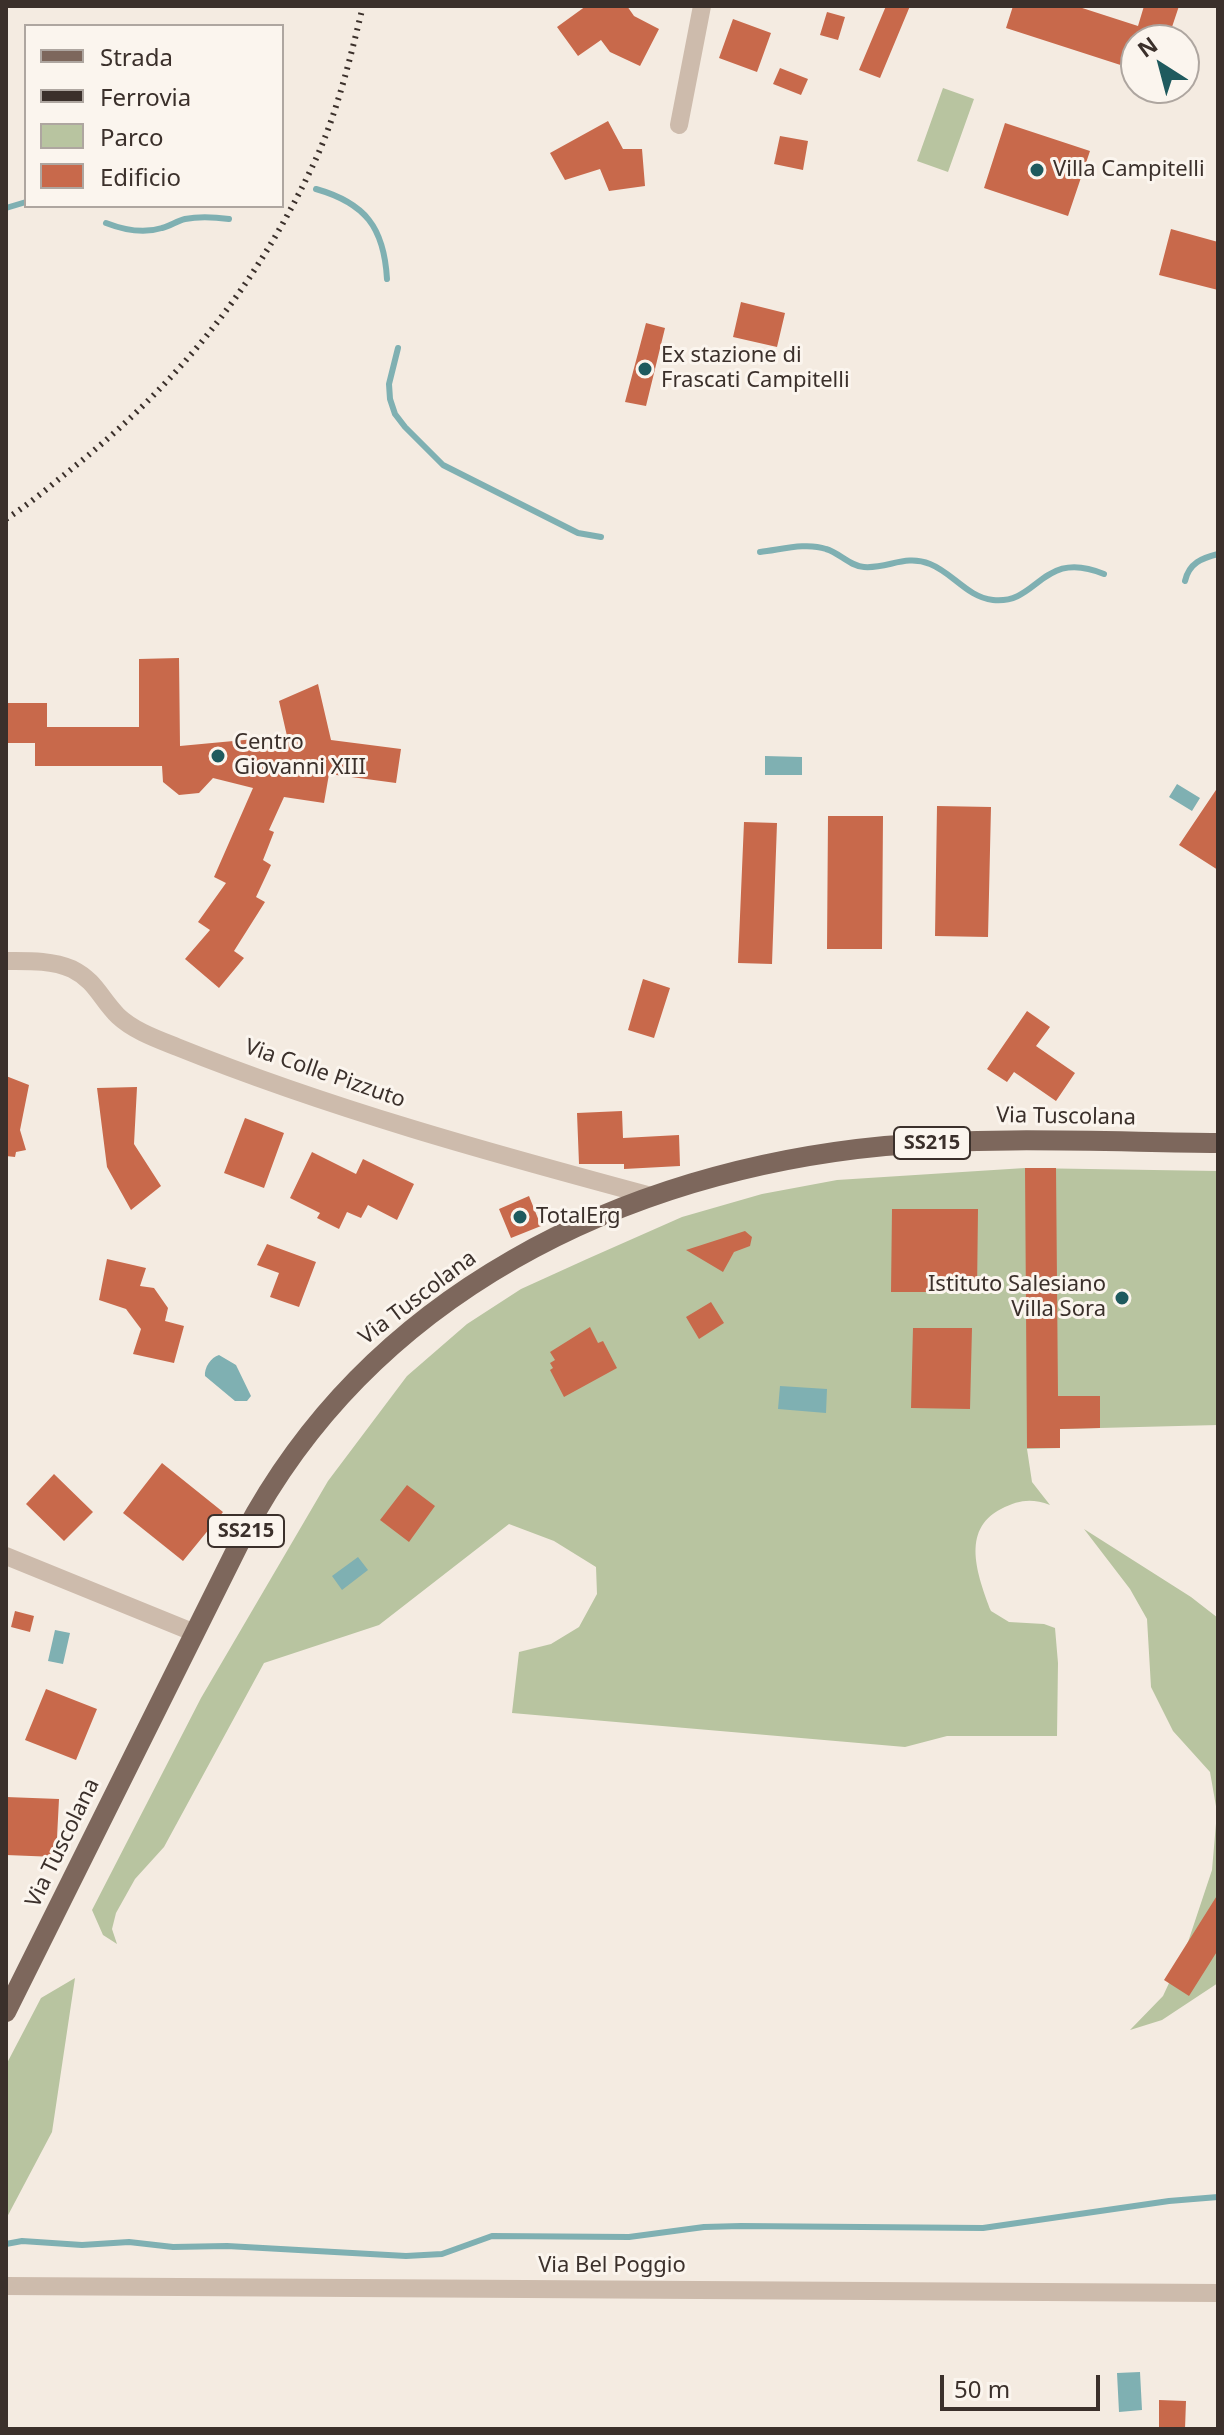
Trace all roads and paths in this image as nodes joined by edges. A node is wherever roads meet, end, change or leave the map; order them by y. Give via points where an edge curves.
1 (702, 6) edge
2 (679, 125) dead end
3 (6, 961) edge
4 (1218, 1143) edge
5 (651, 1196) junction
6 (6, 1556) edge
7 (195, 1633) junction
8 (6, 2012) edge
9 (6, 2286) edge
10 (1218, 2293) edge

1 - 2 street
3 - 5 street, Via Colle Pizzuto via 51,963 72,970 96,986 117,1015 135,1028 287,1089 490,1153
4 - 5 main road, Via Tuscolana / SS215 via 997,1140 885,1146 776,1163
5 - 7 main road, Via Tuscolana / SS215 via 492,1272 371,1363 312,1428 271,1486
6 - 7 street
7 - 8 main road, Via Tuscolana / SS215
9 - 10 street, Via Bel Poggio

